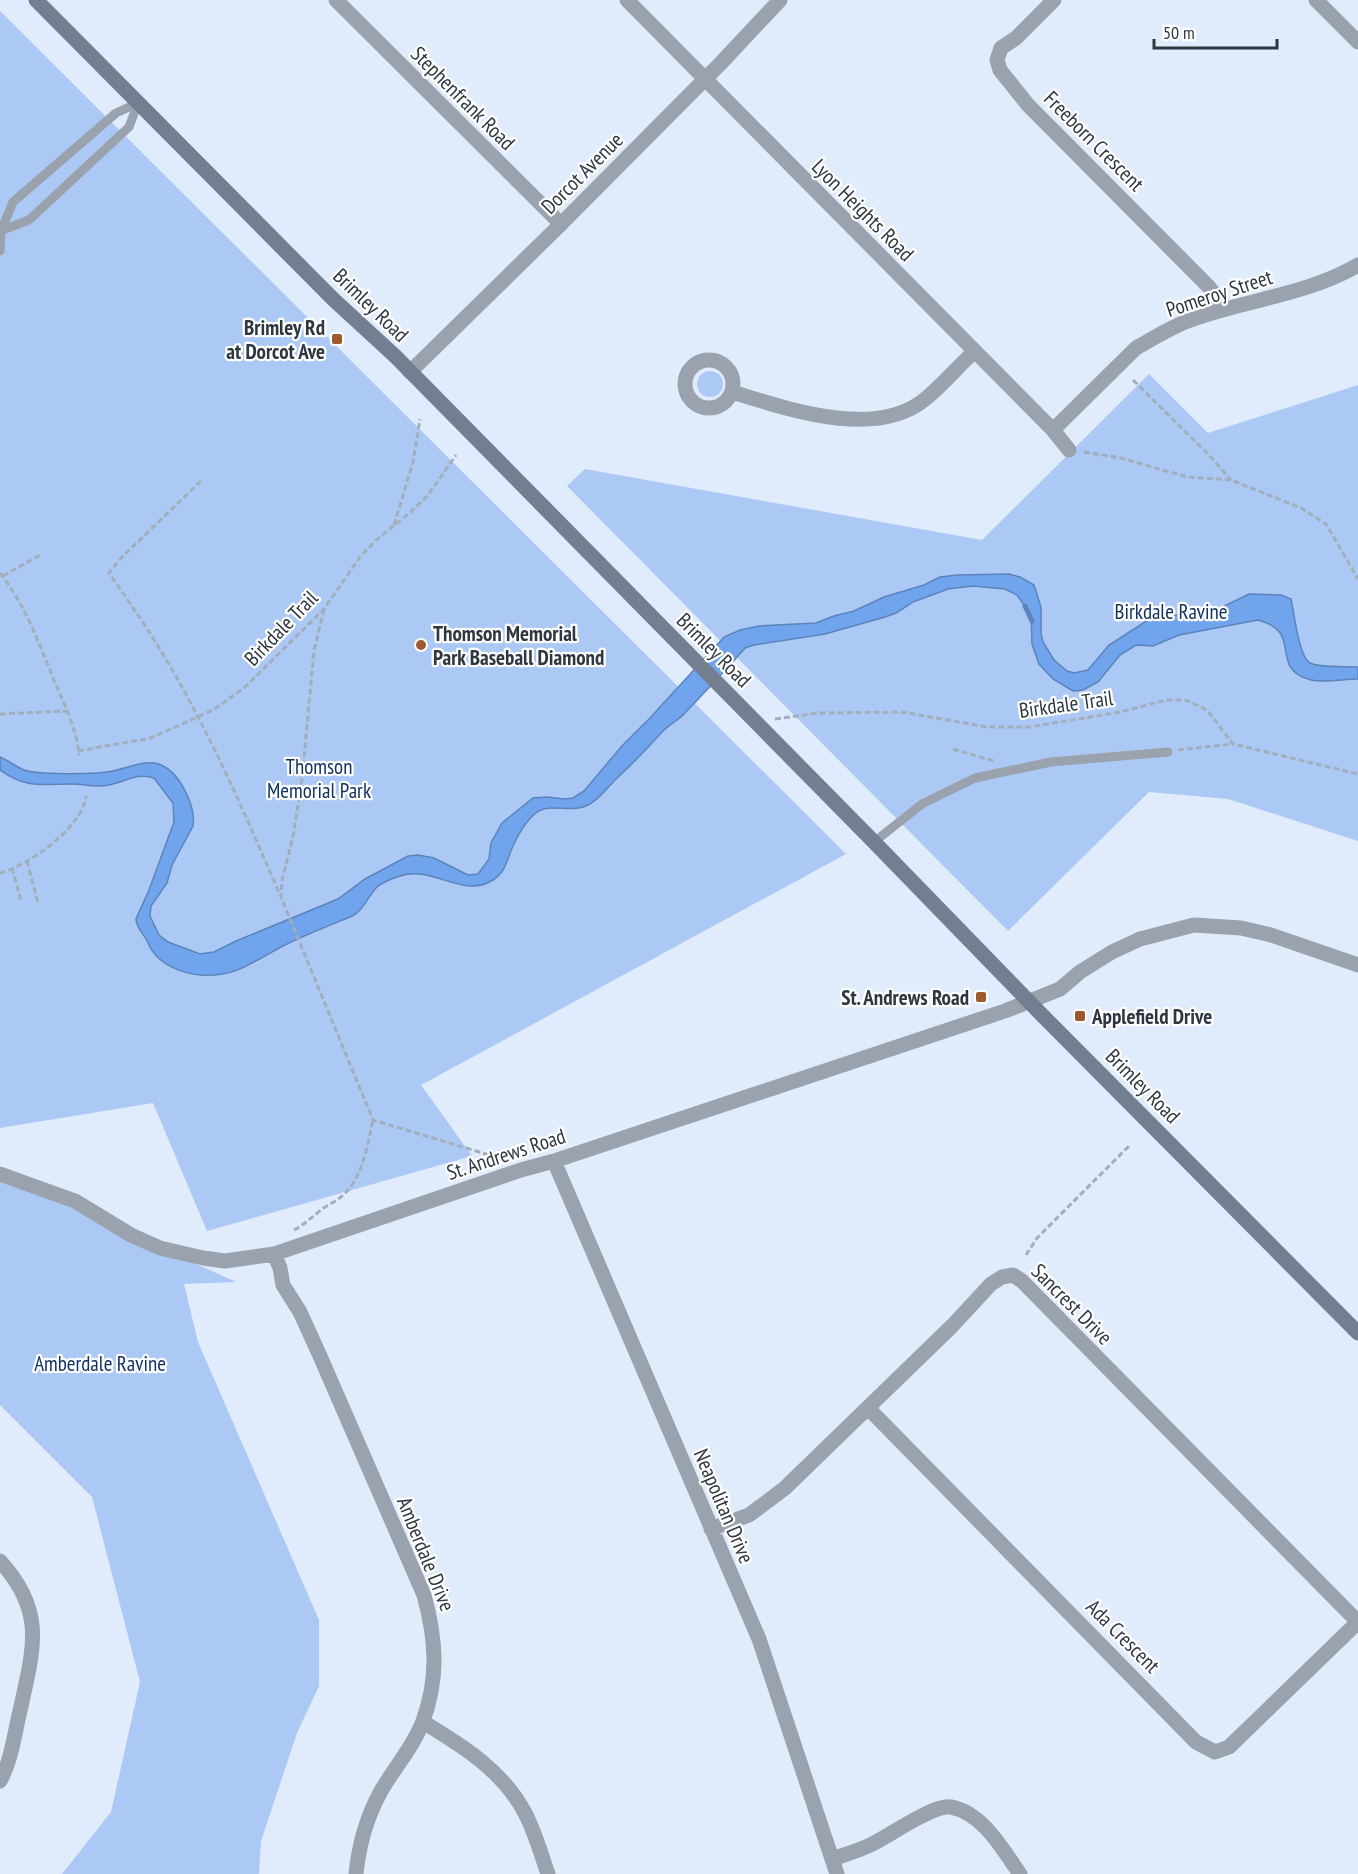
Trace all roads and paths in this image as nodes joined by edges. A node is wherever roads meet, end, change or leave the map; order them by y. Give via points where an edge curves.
1 (36, 0) edge
2 (336, 0) edge
3 (627, 0) edge
4 (780, 0) edge
5 (1054, 0) edge
6 (1316, 0) edge
7 (1358, 42) edge
8 (705, 79) junction
9 (138, 103) junction
10 (561, 224) junction
11 (0, 231) edge
12 (0, 250) edge
13 (1358, 266) edge
14 (1226, 309) junction
15 (974, 352) junction
16 (410, 372) junction
17 (1133, 381) dead end
18 (732, 392) dead end
19 (420, 419) dead end
20 (1053, 430) junction
21 (1069, 450) joint
22 (456, 455) dead end
23 (1231, 480) junction
24 (201, 481) dead end
25 (394, 525) junction
26 (40, 555) dead end
27 (1, 575) edge
28 (1358, 579) edge
29 (324, 609) junction
30 (67, 711) junction
31 (0, 714) edge
32 (198, 718) junction
33 (758, 724) junction
34 (1233, 744) junction
35 (953, 749) dead end
36 (1168, 752) joint
37 (1019, 769) junction
38 (1358, 774) edge
39 (86, 796) dead end
40 (874, 842) junction
41 (27, 861) junction
42 (12, 868) junction
43 (0, 873) edge
44 (281, 897) junction
45 (21, 900) dead end
46 (38, 903) dead end
47 (1358, 964) edge
48 (1030, 1001) junction
49 (373, 1120) junction
50 (1129, 1146) dead end
51 (554, 1161) junction
52 (510, 1165) dead end
53 (0, 1174) edge
54 (292, 1231) dead end
55 (274, 1254) junction
56 (1026, 1255) dead end
57 (1358, 1333) edge
58 (868, 1408) junction
59 (711, 1529) junction
60 (0, 1561) edge
61 (1358, 1622) edge
62 (423, 1722) junction
63 (0, 1781) edge
64 (832, 1859) junction
65 (356, 1874) edge
66 (548, 1874) edge
67 (837, 1874) edge
68 (1020, 1874) edge

1 - 9 main road, Brimley Road
2 - 10 street, Stephenfrank Road
3 - 8 street, Lyon Heights Road
4 - 8 street, Dorcot Avenue
5 - 14 street, Freeborn Crescent via 1001,48 996,60 1000,70 1028,105 1209,287
6 - 7 street
8 - 10 street, Dorcot Avenue
8 - 15 street, Lyon Heights Road
9 - 11 lane via 116,113 13,202
9 - 11 lane via 129,127 29,220
9 - 16 main road, Brimley Road
10 - 16 street, Dorcot Avenue
11 - 12 lane
13 - 14 street, Pomeroy Street via 1304,289
14 - 20 street, Pomeroy Street via 1185,322 1136,348
15 - 18 street via 923,401 894,415 870,419 820,417
15 - 20 street, Lyon Heights Road
16 - 33 main road, Brimley Road
17 - 23 path
19 - 25 path via 413,462
20 - 21 street, Lyon Heights Road
21 - 23 path via 1121,458 1187,477
22 - 25 path, Birkdale Trail via 428,495
23 - 28 path via 1301,508 1326,524
24 - 32 path via 109,573 168,662
25 - 29 path, Birkdale Trail via 360,557
26 - 27 path
27 - 30 path, Birkdale Trail via 13,589 35,634
29 - 32 path, Birkdale Trail via 245,687
29 - 44 path via 314,651 302,779
30 - 31 path
30 - 32 path, Birkdale Trail via 78,753 151,738
32 - 44 path
33 - 34 path, Birkdale Trail via 818,712 892,712 987,727 1030,727 1166,700 1186,700 1207,710
33 - 40 main road, Brimley Road
34 - 36 path
34 - 38 path
35 - 37 path
36 - 37 lane via 1051,762
37 - 40 lane via 975,778 922,804
39 - 41 path via 72,824
40 - 48 main road, Brimley Road
41 - 42 path
41 - 46 path
42 - 43 path
42 - 45 path
44 - 49 path
47 - 48 street via 1271,935 1241,928 1194,925 1140,939 1080,972 1060,989
48 - 51 street, St. Andrews Road
48 - 57 main road, Brimley Road
49 - 52 path
49 - 54 path via 363,1165 351,1186 342,1197
50 - 56 path via 1037,1238
51 - 55 street, St. Andrews Road
51 - 59 street, Neapolitan Drive
53 - 55 street, St. Andrews Road via 75,1201 160,1248 225,1261
55 - 62 street, Amberdale Drive via 283,1284 316,1347 423,1595 432,1626 435,1667
58 - 59 street, Sancrest Drive via 772,1500 749,1515
58 - 61 street, Ada Crescent via 1196,1742 1215,1752 1229,1748
58 - 61 street, Sancrest Drive via 992,1284 1013,1275
59 - 64 street, Neapolitan Drive via 759,1639
60 - 63 street via 15,1577 27,1600 32,1626 30,1661 9,1764
62 - 65 street, Amberdale Drive via 369,1814
62 - 66 street via 476,1756 509,1788 526,1815
64 - 67 street, Neapolitan Drive
64 - 68 street via 875,1843 928,1813 949,1806 981,1823

